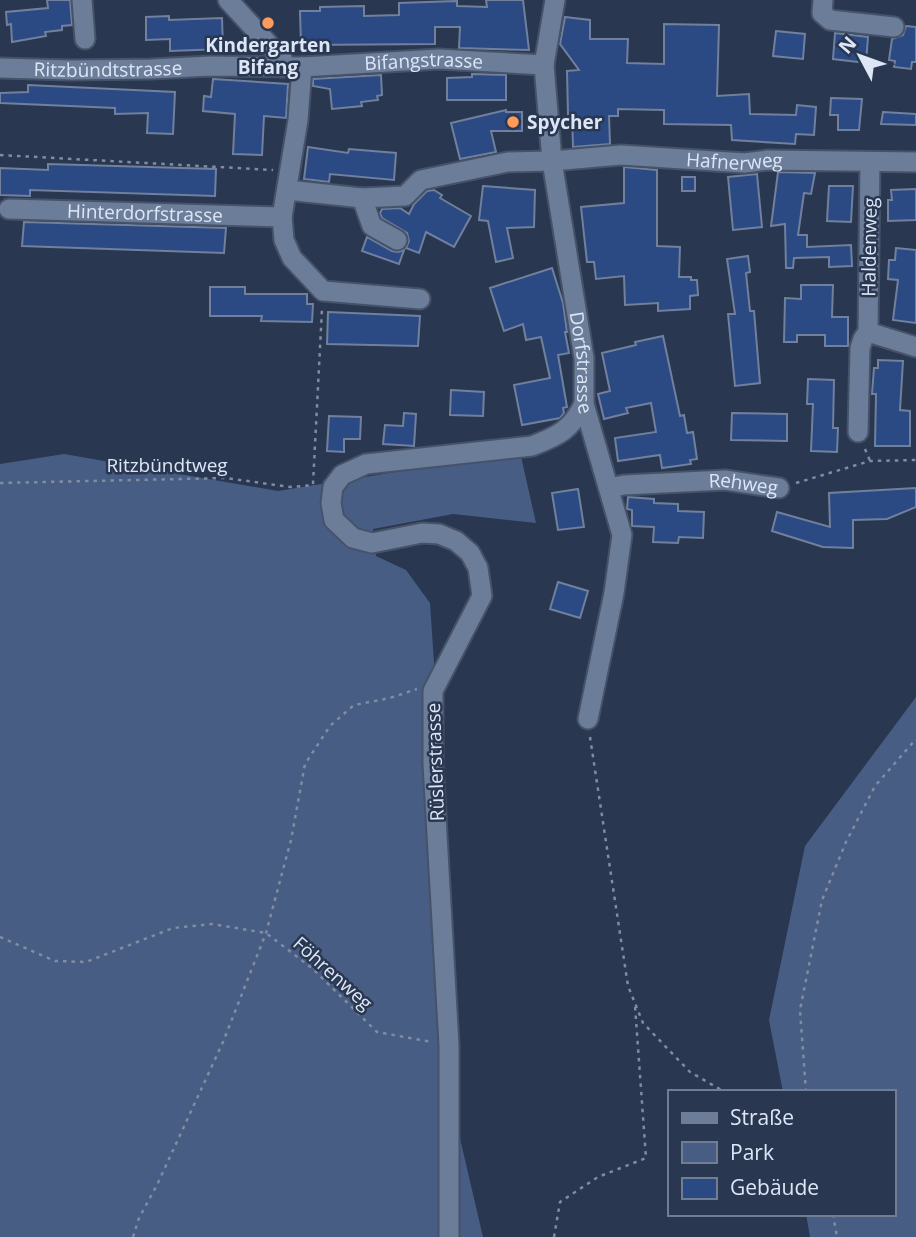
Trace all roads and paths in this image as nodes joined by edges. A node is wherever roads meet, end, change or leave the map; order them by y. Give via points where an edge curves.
1 (82, 0) edge
2 (228, 0) edge
3 (555, 0) edge
4 (823, 0) edge
5 (894, 27) dead end
6 (85, 38) dead end
7 (544, 65) junction
8 (293, 67) junction
9 (0, 68) edge
10 (0, 155) edge
11 (552, 161) junction
12 (870, 162) junction
13 (916, 162) edge
14 (288, 180) junction
15 (362, 198) junction
16 (9, 209) dead end
17 (282, 217) junction
18 (397, 240) dead end
19 (323, 291) junction
20 (420, 299) dead end
21 (868, 332) junction
22 (916, 347) edge
23 (584, 404) junction
24 (858, 432) dead end
25 (916, 460) edge
26 (0, 483) edge
27 (323, 486) junction
28 (609, 488) junction
29 (779, 488) joint
30 (437, 682) junction
31 (588, 719) joint
32 (916, 739) edge
33 (266, 933) junction
34 (0, 937) edge
35 (635, 1002) junction
36 (449, 1045) junction
37 (722, 1090) edge
38 (806, 1090) edge
39 (833, 1216) edge
40 (133, 1237) edge
41 (449, 1237) edge
42 (554, 1237) edge
43 (837, 1237) edge

1 - 6 street
2 - 8 street
3 - 7 street, Dorfstrasse
4 - 5 street via 822,13 830,20
7 - 8 street, Bifangstrasse via 439,59
7 - 11 street, Dorfstrasse
8 - 9 street, Ritzbündtstrasse
8 - 14 street via 299,108
10 - 14 path
11 - 12 street, Hafnerweg via 621,155 745,163
11 - 15 street, Hafnerweg via 508,162 421,180 405,195
11 - 23 street, Dorfstrasse via 584,358
12 - 13 street, Hafnerweg
12 - 21 street, Haldenweg
14 - 15 street, Hafnerweg
14 - 17 street
15 - 18 street via 372,226
16 - 17 street, Hinterdorfstrasse
17 - 19 street via 284,240 292,258
19 - 20 street
19 - 27 path
21 - 22 street
21 - 24 street, Haldenweg via 860,348
23 - 27 street via 575,422 558,436 532,446 366,464
23 - 28 street, Dorfstrasse
25 - 29 path, Rehweg via 870,461
26 - 27 path, Ritzbündtweg via 226,478
27 - 30 street, Rüslerstrasse via 334,520 353,538 372,544 439,534 470,553 478,568 482,596
28 - 29 street, Rehweg via 725,480
28 - 31 street, Dorfstrasse via 622,535
30 - 33 path via 354,705 330,726 305,764
30 - 36 street, Rüslerstrasse via 433,691 433,764
31 - 35 path via 628,986
32 - 38 path via 875,786 822,900 800,1010
33 - 34 path, Föhrenweg via 212,924 173,928 86,962 55,961
33 - 36 path, Föhrenweg via 313,969 377,1032
33 - 40 path via 223,1042
35 - 37 path via 643,1023 690,1072
35 - 42 path via 646,1158 598,1177 560,1202
36 - 41 street, Rüslerstrasse
39 - 43 path

